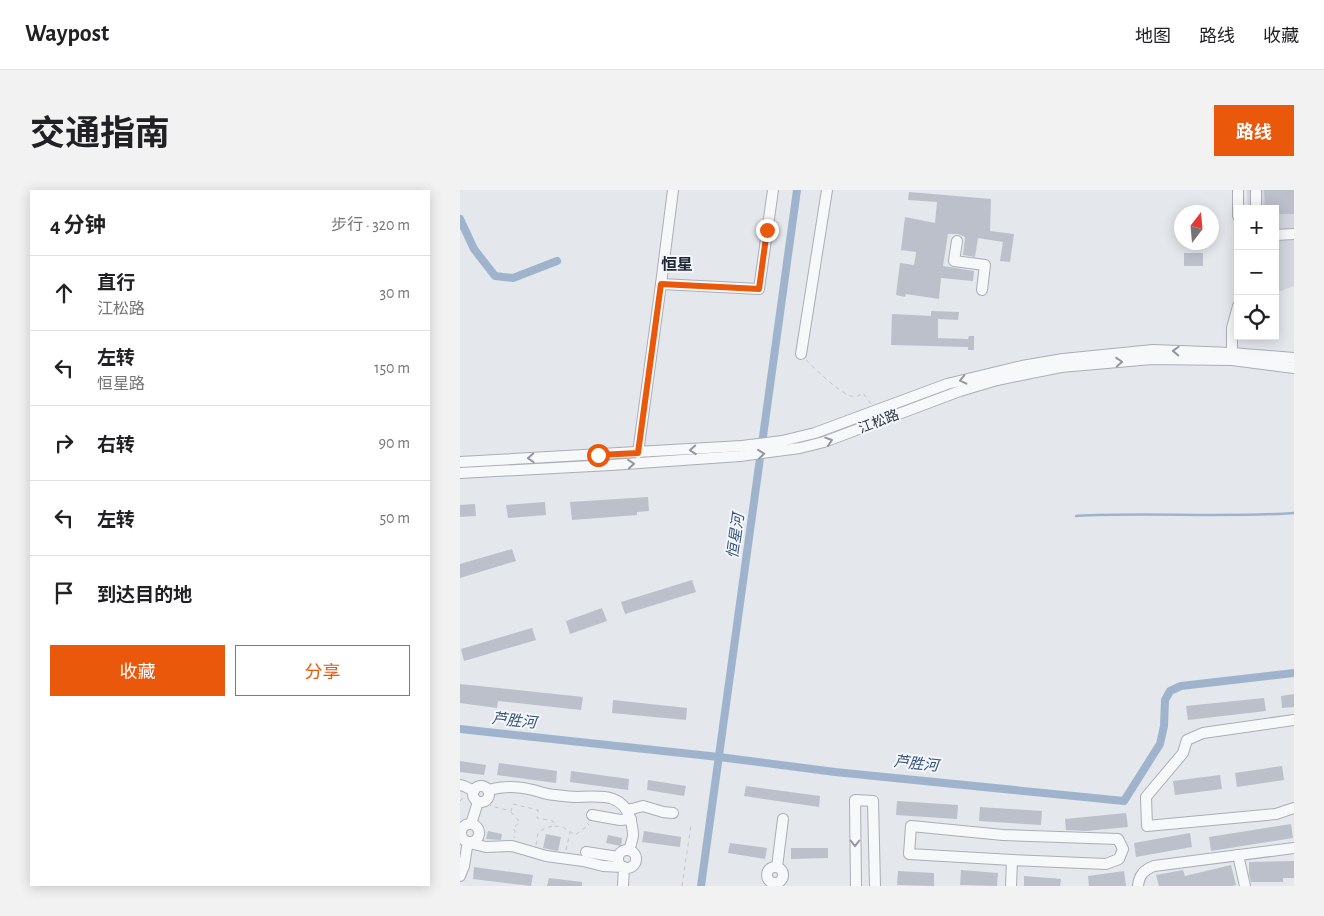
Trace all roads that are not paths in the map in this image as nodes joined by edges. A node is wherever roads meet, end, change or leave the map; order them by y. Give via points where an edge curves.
1 (673, 190) edge
2 (773, 190) edge
3 (828, 190) edge
4 (1238, 190) edge
5 (1256, 190) edge
6 (1238, 205) edge
7 (1256, 205) edge
8 (1294, 234) edge
9 (1279, 235) edge
10 (957, 241) dead end
11 (661, 284) junction
12 (982, 290) dead end
13 (1234, 321) edge
14 (801, 354) road end
15 (1232, 357) junction
16 (1294, 358) edge
17 (1294, 368) edge
18 (876, 410) junction
19 (878, 422) junction
20 (782, 446) junction
21 (741, 451) junction
22 (638, 453) junction
23 (460, 462) edge
24 (460, 473) edge
25 (1294, 720) edge
26 (460, 785) edge
27 (488, 790) junction
28 (474, 791) junction
29 (482, 801) junction
30 (1294, 808) edge
31 (626, 809) junction
32 (673, 813) dead end
33 (589, 818) road end
34 (783, 819) dead end
35 (631, 820) junction
36 (472, 824) junction
37 (460, 832) edge
38 (465, 843) edge
39 (1294, 848) edge
40 (629, 850) junction
41 (586, 852) dead end
42 (1238, 855) junction
43 (1012, 860) junction
44 (621, 862) junction
45 (464, 866) junction
46 (460, 876) edge
47 (774, 884) edge
48 (461, 886) edge
49 (623, 886) edge
50 (856, 886) edge
51 (875, 886) edge
52 (1011, 886) edge
53 (1138, 886) edge
54 (1245, 886) edge

1 - 11 street
2 - 11 street via 759,289
3 - 14 street
4 - 6 street
5 - 7 street
8 - 9 street
10 - 12 street via 954,261 985,264
11 - 22 street
13 - 15 street
15 - 16 street, 江松路
15 - 17 street, 江松路
15 -> 18 street, 江松路 via 1153,350 1063,359 948,384
19 -> 15 street, 江松路 via 960,391 1061,367 1152,359
18 - 19 street
18 - 20 street, 江松路
20 -> 19 street, 江松路 via 824,442
20 - 21 street, 江松路
21 -> 22 street, 江松路
24 -> 21 street, 江松路 via 610,466
22 -> 23 street, 江松路
25 - 30 street via 1203,733 1187,740 1183,753 1146,797 1148,826 1276,814
26 - 28 street
27 - 28 street via 481,786
27 - 29 street via 489,795
27 - 31 street via 503,786 553,795 601,795 616,800
28 - 29 street via 473,796
29 - 36 street
31 - 32 street via 643,806
31 - 35 street
33 - 35 street
34 - 47 street via 777,867 784,875
35 - 40 street via 634,835
36 - 37 street via 463,826
36 - 38 street via 480,832 478,838
37 - 38 street
38 - 44 street via 486,847 512,846 603,866
38 - 45 street
39 - 42 street
40 - 44 street via 619,855
40 - 44 street via 634,853 635,864 630,867
41 - 44 street
42 - 53 street via 1154,866 1145,869
42 - 54 street
43 - 43 street via 1106,864 1119,859 1123,849 1118,839 911,826 909,854
43 - 52 street
44 - 49 street
45 - 46 street
45 - 48 street via 466,873
51 -> 50 street via 872,801 855,800

